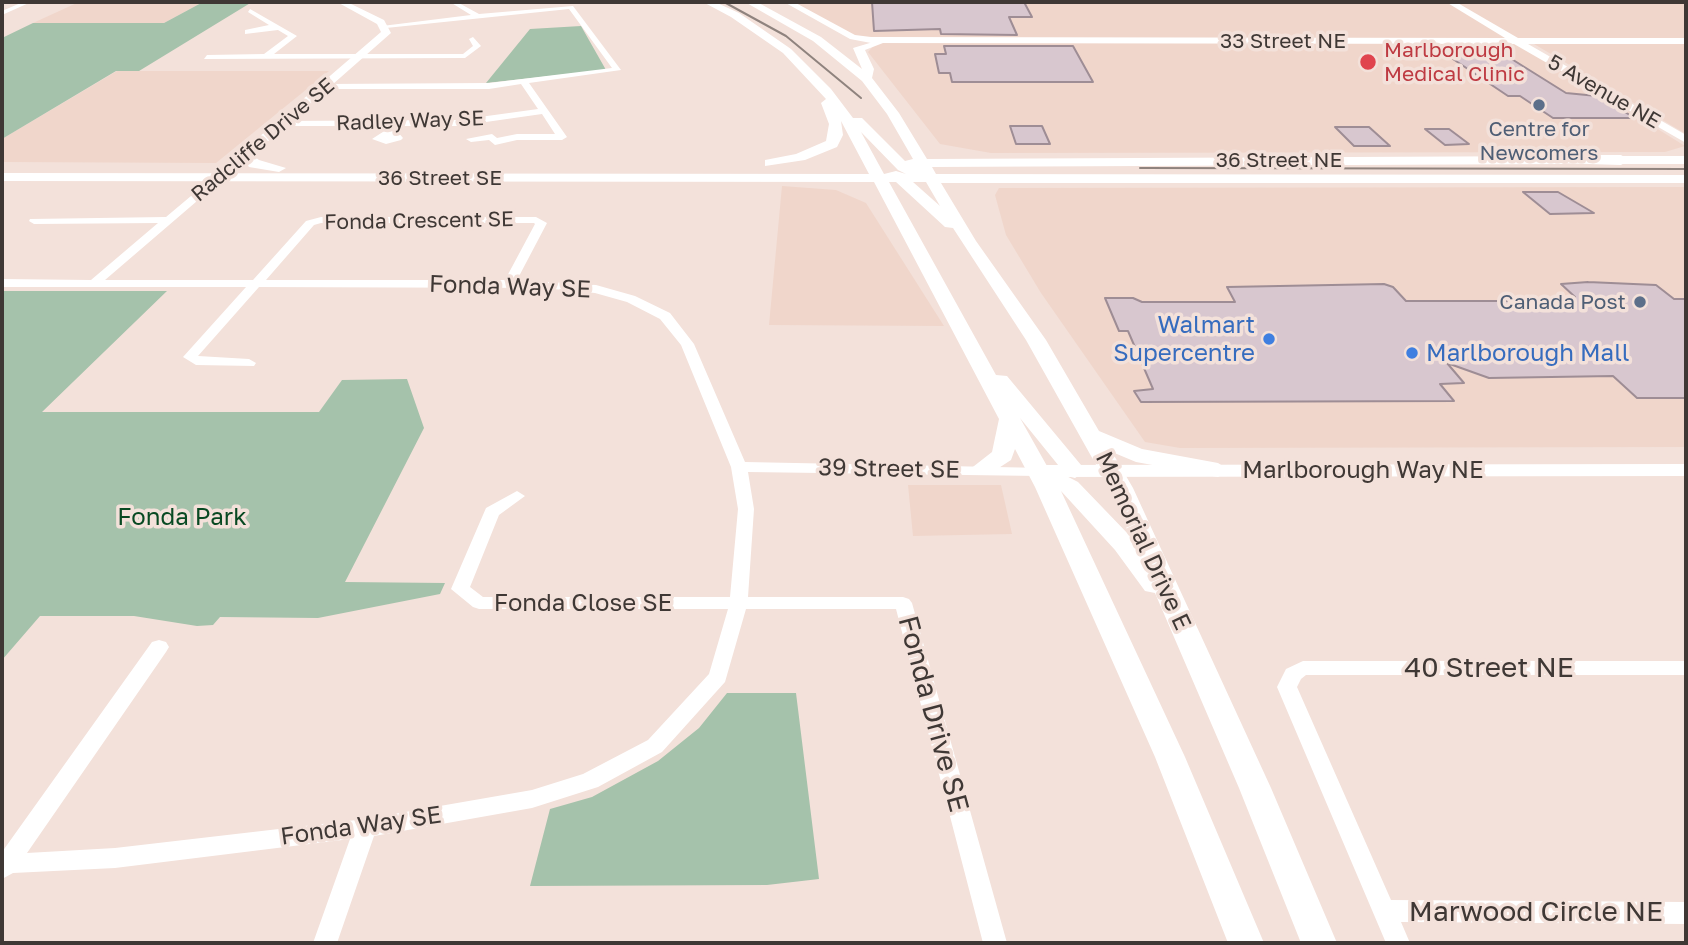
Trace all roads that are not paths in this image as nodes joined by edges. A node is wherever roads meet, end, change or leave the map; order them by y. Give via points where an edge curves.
1 (28, 2) edge
2 (341, 2) edge
3 (453, 2) edge
4 (708, 2) edge
5 (750, 2) edge
6 (788, 2) edge
7 (1450, 2) edge
8 (250, 11) dead end
9 (2, 13) edge
10 (477, 16) junction
11 (386, 26) junction
12 (473, 39) dead end
13 (879, 41) junction
14 (1516, 41) junction
15 (1686, 41) edge
16 (267, 56) junction
17 (238, 57) dead end
18 (362, 57) junction
19 (866, 78) junction
20 (524, 82) junction
21 (326, 87) junction
22 (827, 92) junction
23 (543, 111) junction
24 (893, 113) junction
25 (844, 114) junction
26 (283, 124) junction
27 (1686, 140) edge
28 (473, 144) dead end
29 (247, 155) junction
30 (1683, 159) edge
31 (1562, 160) joint
32 (1621, 160) joint
33 (1043, 162) junction
34 (1070, 162) junction
35 (770, 163) junction
36 (2, 170) edge
37 (296, 170) junction
38 (900, 171) junction
39 (224, 174) junction
40 (2, 177) edge
41 (157, 177) junction
42 (742, 177) junction
43 (817, 178) junction
44 (1021, 179) junction
45 (1686, 179) edge
46 (206, 190) junction
47 (894, 207) junction
48 (954, 214) junction
49 (167, 220) junction
50 (34, 221) dead end
51 (968, 241) junction
52 (94, 283) junction
53 (510, 283) junction
54 (2, 284) edge
55 (256, 284) junction
56 (965, 336) junction
57 (249, 363) dead end
58 (1010, 419) junction
59 (1093, 436) junction
60 (739, 467) junction
61 (980, 470) junction
62 (1218, 470) junction
63 (1686, 470) edge
64 (1039, 471) junction
65 (1075, 471) junction
66 (1112, 471) junction
67 (517, 496) dead end
68 (739, 602) junction
69 (1180, 618) junction
70 (159, 647) dead end
71 (1686, 668) edge
72 (365, 828) junction
73 (3, 866) edge
74 (1385, 911) junction
75 (1686, 913) edge
76 (325, 943) edge
77 (995, 943) edge
78 (1246, 943) edge
79 (1319, 943) edge
80 (1398, 943) edge

1 - 9 street
2 - 11 street
3 - 10 street
4 - 22 main road via 766,35
5 - 19 main road via 817,38
6 - 13 street, 33 Street NE via 853,37
7 - 14 street, 5 Avenue NE
8 - 16 street via 292,38
10 - 11 street
10 - 20 street via 574,8 617,70
11 - 18 street, Radcliffe Drive SE via 386,33
12 - 18 street via 477,46 465,56
13 - 14 street, 33 Street NE
13 - 19 main road via 859,48 868,69
14 - 15 street, 33 Street NE
14 - 27 street, 5 Avenue NE
16 - 17 street
16 - 18 street
18 - 21 street, Radcliffe Drive SE
19 - 24 main road
20 - 21 street via 468,87
20 - 23 street
21 - 26 street, Radcliffe Drive SE
22 - 25 main road
22 - 35 main road via 836,124 832,144
23 - 26 street, Radley Way SE via 396,127
23 - 28 street via 562,137 496,141 497,146
24 - 33 main road via 922,140 937,147 974,158
24 - 38 main road
25 - 38 main road
25 - 38 main road via 854,119
26 - 29 street, Radcliffe Drive SE
29 - 37 main road via 254,164
29 - 39 street, Radcliffe Drive SE
30 - 32 main road, 36 Street NE
31 - 32 main road, 36 Street NE
31 - 34 main road, 36 Street NE
33 - 34 main road, 36 Street NE
33 - 38 main road, 36 Street NE
34 - 38 main road
35 - 37 main road, 36 Street SE
35 - 38 main road, 36 Street SE
36 - 39 main road, 36 Street SE
37 - 39 main road, 36 Street SE
38 - 42 main road
38 - 43 main road, 36 Street SE
38 - 44 main road, 36 Street NE
38 - 47 main road
38 - 48 main road, Memorial Drive E
38 - 51 main road
39 - 41 main road, 36 Street SE
39 - 42 main road, 36 Street SE
39 - 46 street, Radcliffe Drive SE
40 - 41 main road, 36 Street SE
41 - 46 main road
42 - 43 main road, 36 Street SE
43 - 47 main road via 857,186
44 - 45 main road, 36 Street NE
44 - 48 main road via 967,191 959,196
46 - 49 street, Radcliffe Drive SE
47 - 56 main road
48 - 51 main road, Memorial Drive E
49 - 50 street
49 - 52 street, Radcliffe Drive SE
51 - 59 main road, Memorial Drive E via 1036,340
52 - 54 street, Fonda Way SE
52 - 55 street, Fonda Way SE
53 - 55 street, Fonda Way SE
53 - 55 street, Fonda Crescent SE via 541,223 536,220 321,220 310,223
53 - 60 street, Fonda Way SE via 596,289 665,316 687,344
55 - 57 street via 190,357
56 - 58 main road
56 - 65 main road
58 - 61 main road via 1003,454
58 - 64 main road
59 - 62 main road via 1136,455
59 - 66 main road, Memorial Drive E
60 - 61 street, 39 Street SE
60 - 68 street, Fonda Way SE via 746,509
61 - 64 street, 39 Street SE
62 - 63 street, Marlborough Way NE
62 - 66 street, Marlborough Way NE
64 - 65 street, Marlborough Way NE
64 - 69 main road via 1070,487 1124,544
64 - 78 main road via 1170,757
65 - 66 street, Marlborough Way NE
66 - 69 main road, Memorial Drive E
67 - 68 street, Fonda Close SE via 492,512 460,589 479,603
68 - 72 street, Fonda Way SE via 718,677 655,746 590,780 532,799
68 - 77 street, Fonda Drive SE via 903,603
69 - 79 main road, Memorial Drive E
70 - 73 street
71 - 74 street, 40 Street NE via 1303,668 1293,674 1287,687
72 - 73 street, Fonda Way SE via 115,858
72 - 76 street
74 - 75 street, Marwood Circle NE
74 - 80 street

